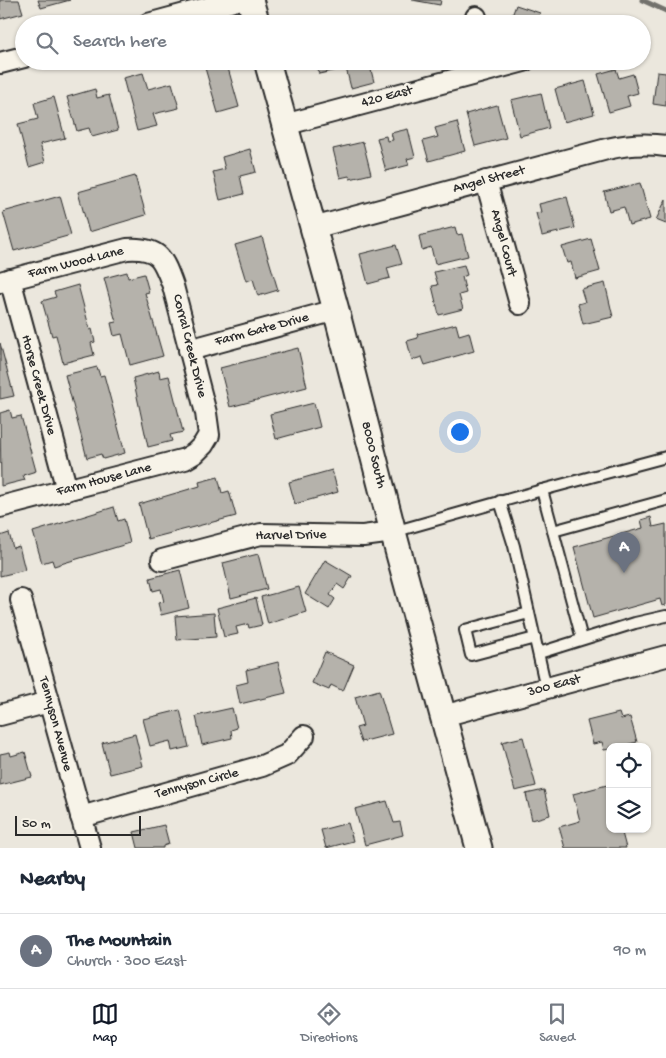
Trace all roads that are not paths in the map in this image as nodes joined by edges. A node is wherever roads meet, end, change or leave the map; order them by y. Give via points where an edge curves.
1 (237, 0) edge
2 (250, 0) edge
3 (181, 15) edge
4 (254, 15) edge
5 (15, 59) edge
6 (0, 63) edge
7 (269, 70) edge
8 (475, 70) edge
9 (284, 125) junction
10 (666, 146) edge
11 (486, 181) junction
12 (313, 228) junction
13 (152, 252) joint
14 (5, 281) edge
15 (520, 304) dead end
16 (336, 310) junction
17 (189, 350) junction
18 (203, 445) joint
19 (666, 457) edge
20 (67, 490) junction
21 (542, 490) junction
22 (666, 500) edge
23 (500, 501) junction
24 (0, 507) edge
25 (553, 531) junction
26 (393, 532) junction
27 (162, 560) dead end
28 (21, 600) dead end
29 (530, 613) junction
30 (666, 616) edge
31 (535, 638) junction
32 (582, 639) junction
33 (539, 653) junction
34 (666, 656) edge
35 (546, 688) junction
36 (49, 702) junction
37 (0, 715) edge
38 (443, 716) junction
39 (304, 736) dead end
40 (80, 816) junction
41 (90, 848) edge
42 (477, 848) edge

1 - 3 street
2 - 4 street
5 - 6 street
7 - 9 street, 8000 South
8 - 9 street, 420 East
9 - 12 street, 8000 South
10 - 11 street, Angel Street via 627,145
11 - 12 street, Angel Street
11 - 15 street, Angel Court
12 - 16 street, 8000 South
13 - 14 street, Farm Wood Lane via 142,248 127,249
13 - 17 street, Corral Creek Drive via 161,258 174,286
14 - 20 street, Horse Creek Drive
16 - 17 street, Farm Gate Drive
16 - 26 street, 8000 South
17 - 18 street, Corral Creek Drive via 207,420 209,435
18 - 20 street, Farm House Lane via 185,459
19 - 21 lane
20 - 24 street, Farm House Lane
21 - 23 lane
21 - 25 lane
22 - 25 lane
23 - 26 lane
23 - 29 lane
25 - 32 lane
26 - 27 street, Harvel Drive via 363,536 261,534
26 - 38 street, 8000 South
28 - 36 street, Tennyson Avenue
29 - 31 lane
29 - 31 lane via 464,630 471,655
30 - 32 lane
31 - 33 lane
32 - 33 lane
33 - 35 lane
34 - 35 street, 300 East
35 - 38 street, 300 East
36 - 37 street
36 - 40 street, Tennyson Avenue
38 - 42 street, 8000 South
39 - 40 street, Tennyson Circle via 286,755 262,766
40 - 41 street, Tennyson Avenue

